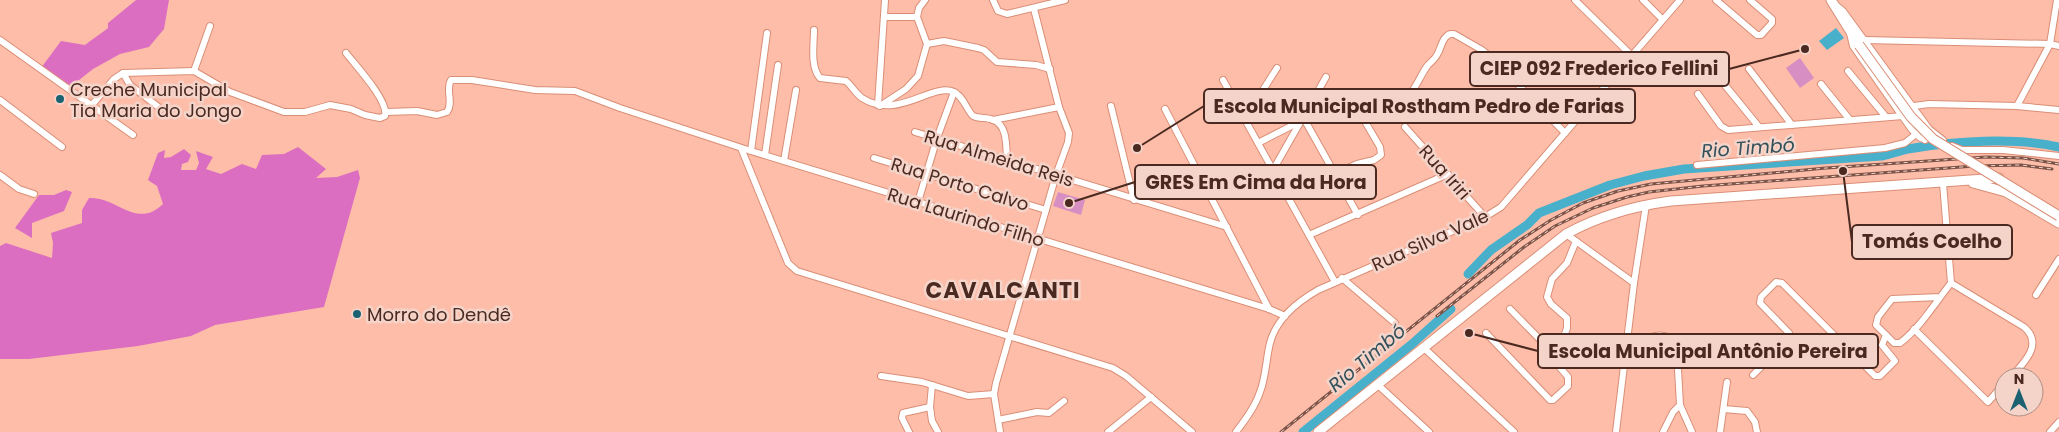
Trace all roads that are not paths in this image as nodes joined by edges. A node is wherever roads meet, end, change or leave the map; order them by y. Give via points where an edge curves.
1 (885, 0) edge
2 (925, 0) edge
3 (994, 0) edge
4 (1065, 0) edge
5 (1575, 0) edge
6 (1643, 0) edge
7 (1680, 0) edge
8 (1716, 0) edge
9 (1750, 0) edge
10 (2057, 0) edge
11 (1833, 2) edge
12 (1034, 9) junction
13 (884, 17) junction
14 (917, 17) junction
15 (1662, 19) junction
16 (210, 26) dead end
17 (814, 30) dead end
18 (1850, 31) junction
19 (767, 33) dead end
20 (0, 40) edge
21 (1862, 43) junction
22 (927, 44) junction
23 (2050, 44) junction
24 (2059, 46) edge
25 (346, 53) dead end
26 (1632, 56) junction
27 (778, 65) dead end
28 (1277, 68) dead end
29 (1749, 69) dead end
30 (1050, 70) junction
31 (194, 71) junction
32 (1848, 72) dead end
33 (123, 73) junction
34 (1326, 77) dead end
35 (1223, 80) dead end
36 (1724, 84) dead end
37 (1821, 84) dead end
38 (796, 90) dead end
39 (954, 92) junction
40 (1698, 94) dead end
41 (0, 100) edge
42 (879, 105) junction
43 (91, 106) junction
44 (1111, 106) dead end
45 (1914, 106) junction
46 (2017, 106) junction
47 (1060, 107) junction
48 (161, 109) dead end
49 (1165, 109) dead end
50 (2059, 110) edge
51 (386, 112) junction
52 (1903, 116) junction
53 (1244, 118) junction
54 (1886, 118) junction
55 (1301, 119) junction
56 (993, 120) junction
57 (1850, 120) junction
58 (1792, 125) junction
59 (1405, 127) dead end
60 (1759, 127) junction
61 (915, 132) dead end
62 (1565, 133) junction
63 (1933, 133) junction
64 (1916, 134) junction
65 (133, 135) dead end
66 (937, 138) junction
67 (1258, 143) junction
68 (62, 147) dead end
69 (741, 148) junction
70 (751, 151) junction
71 (765, 155) junction
72 (2059, 156) edge
73 (874, 158) dead end
74 (1007, 160) junction
75 (784, 161) junction
76 (1697, 165) dead end
77 (1272, 170) junction
78 (927, 173) junction
79 (1335, 174) junction
80 (1448, 174) junction
81 (0, 175) edge
82 (1056, 175) junction
83 (1963, 181) junction
84 (1944, 183) junction
85 (34, 194) dead end
86 (1134, 200) junction
87 (918, 202) junction
88 (1646, 204) junction
89 (1046, 210) junction
90 (2059, 211) edge
91 (1358, 215) junction
92 (2059, 216) edge
93 (1485, 217) junction
94 (2059, 223) edge
95 (1227, 227) junction
96 (1566, 234) junction
97 (1309, 236) junction
98 (1038, 239) junction
99 (1576, 241) junction
100 (2059, 259) edge
101 (1342, 278) junction
102 (1335, 282) junction
103 (1634, 283) junction
104 (1951, 283) junction
105 (2036, 295) dead end
106 (1940, 297) junction
107 (1268, 309) junction
108 (1510, 310) dead end
109 (1285, 316) junction
110 (1395, 323) dead end
111 (1914, 329) junction
112 (1486, 333) dead end
113 (1886, 335) junction
114 (1010, 337) junction
115 (1424, 348) junction
116 (1626, 352) junction
117 (1556, 356) junction
118 (2019, 367) edge
119 (1753, 375) dead end
120 (881, 376) dead end
121 (1727, 382) dead end
122 (932, 385) junction
123 (1378, 385) junction
124 (994, 394) junction
125 (1994, 395) edge
126 (1151, 398) junction
127 (1064, 401) dead end
128 (1680, 404) junction
129 (930, 407) junction
130 (1724, 409) junction
131 (998, 420) junction
132 (2059, 422) edge
133 (1618, 431) edge
134 (909, 432) edge
135 (938, 432) edge
136 (1000, 432) edge
137 (1108, 432) edge
138 (1192, 432) edge
139 (1236, 432) edge
140 (1318, 432) edge
141 (1429, 432) edge
142 (1514, 432) edge
143 (1663, 432) edge
144 (1692, 432) edge
145 (1720, 432) edge
146 (1757, 432) edge
147 (2050, 432) edge

1 - 13 street
2 - 14 street
3 - 12 street via 998,11 1007,14
4 - 12 street
5 - 26 street
6 - 15 street
7 - 15 street, Rua Silva Vale
8 - 9 street via 1761,35 1772,20
10 - 23 street
11 - 18 main road
11 - 21 street via 1844,11
12 - 30 street
13 - 14 street
13 - 42 street
14 - 22 street
15 - 26 street, Rua Silva Vale
16 - 31 street
17 - 42 street via 817,75 823,79 846,81 861,97
18 - 21 main road
18 - 52 street via 1853,46
19 - 70 street
20 - 43 street
21 - 23 street
21 - 45 street
21 - 92 main road, bridge via 1911,117 1933,139
22 - 30 street via 944,41 978,48 997,62 1036,65
22 - 42 street via 913,84
23 - 24 street
23 - 46 street
25 - 51 street via 381,98
26 - 62 street, Rua Silva Vale
27 - 71 street
28 - 53 street
29 - 58 street
30 - 47 street
31 - 33 street
31 - 51 street via 230,92 282,112 305,112 330,104 373,116 385,116
32 - 54 street
33 - 43 street
33 - 48 street via 130,85
34 - 55 street
35 - 53 street
36 - 60 street
37 - 57 street
38 - 75 street
39 - 42 street via 940,91 889,106
39 - 56 street via 974,116
39 - 66 street
40 - 60 street via 1724,129
41 - 68 street
43 - 65 street
44 - 86 street
45 - 46 street
45 - 63 street
46 - 50 street
47 - 56 street
47 - 82 street via 1068,142
49 - 95 street
51 - 69 street, Rua Laurindo Filho via 417,111 437,115 447,112 451,80 472,80 535,90 575,91
52 - 54 street
52 - 64 street
53 - 67 street
54 - 57 street
55 - 67 street
55 - 77 street
55 - 79 street
56 - 74 street via 998,122 1004,134
57 - 58 street
58 - 60 street
59 - 80 street, Rua Iriri
61 - 66 street, Rua Almeida Reis
62 - 79 street via 1482,50 1454,34 1447,35 1437,56 1405,98 1388,102 1373,92 1358,103 1357,108 1380,147 1379,158
62 - 93 street, Rua Silva Vale via 1505,204
63 - 64 street via 1925,140
63 - 72 street via 1967,151 2003,150
64 - 76 street via 1905,143 1885,148
66 - 74 street, Rua Almeida Reis
66 - 78 street
67 - 77 street
69 - 70 street, Rua Laurindo Filho
69 - 114 street via 792,268
70 - 71 street, Rua Laurindo Filho
71 - 75 street, Rua Laurindo Filho
73 - 78 street, Rua Porto Calvo
74 - 82 street, Rua Almeida Reis
75 - 87 street, Rua Laurindo Filho
77 - 97 street
78 - 87 street
78 - 89 street, Rua Porto Calvo
79 - 91 street
80 - 91 street
80 - 93 street, Rua Iriri
81 - 85 street via 19,189
82 - 86 street, Rua Almeida Reis
82 - 89 street
83 - 84 main road
83 - 90 main road via 2004,179
83 - 94 main road via 2006,192
84 - 88 main road
84 - 104 street
86 - 95 street, Rua Almeida Reis
87 - 98 street, Rua Laurindo Filho
88 - 96 main road via 1609,214
88 - 103 street
89 - 98 street
91 - 97 street
93 - 101 street, Rua Silva Vale
95 - 107 street
96 - 99 street
96 - 115 main road
97 - 102 street
98 - 107 street, Rua Laurindo Filho
98 - 114 street
99 - 103 street
99 - 117 street via 1564,267 1552,279 1547,294 1548,300 1568,321
100 - 105 street
101 - 102 street, Rua Silva Vale
101 - 110 street
102 - 109 street, Rua Silva Vale via 1306,297
103 - 116 street
104 - 106 street
104 - 118 street via 2028,331 2033,340 2032,350
106 - 111 street
106 - 113 street via 1892,298 1876,323
107 - 109 street, Rua Laurindo Filho
108 - 117 street
109 - 139 street, Rua Silva Vale via 1270,342 1260,394
111 - 113 street via 1902,342 1894,343
111 - 125 street via 1988,402
112 - 117 street via 1550,400 1569,382 1557,364
113 - 119 street via 1882,344 1895,361 1876,376 1782,283 1776,282 1761,297 1760,303 1790,338
114 - 124 street
114 - 126 street via 1113,368
115 - 123 main road
115 - 142 street
116 - 128 street via 1653,336 1670,338 1677,351
116 - 133 street
120 - 122 street
121 - 130 street
122 - 124 street via 968,396
122 - 129 street
123 - 140 main road
123 - 141 street
124 - 131 street
126 - 137 street
126 - 138 street
127 - 131 street via 1049,413 1036,412
128 - 143 street
128 - 144 street
129 - 134 street via 903,413
129 - 135 street
130 - 145 street
130 - 146 street via 1747,411
131 - 136 street
132 - 147 street

